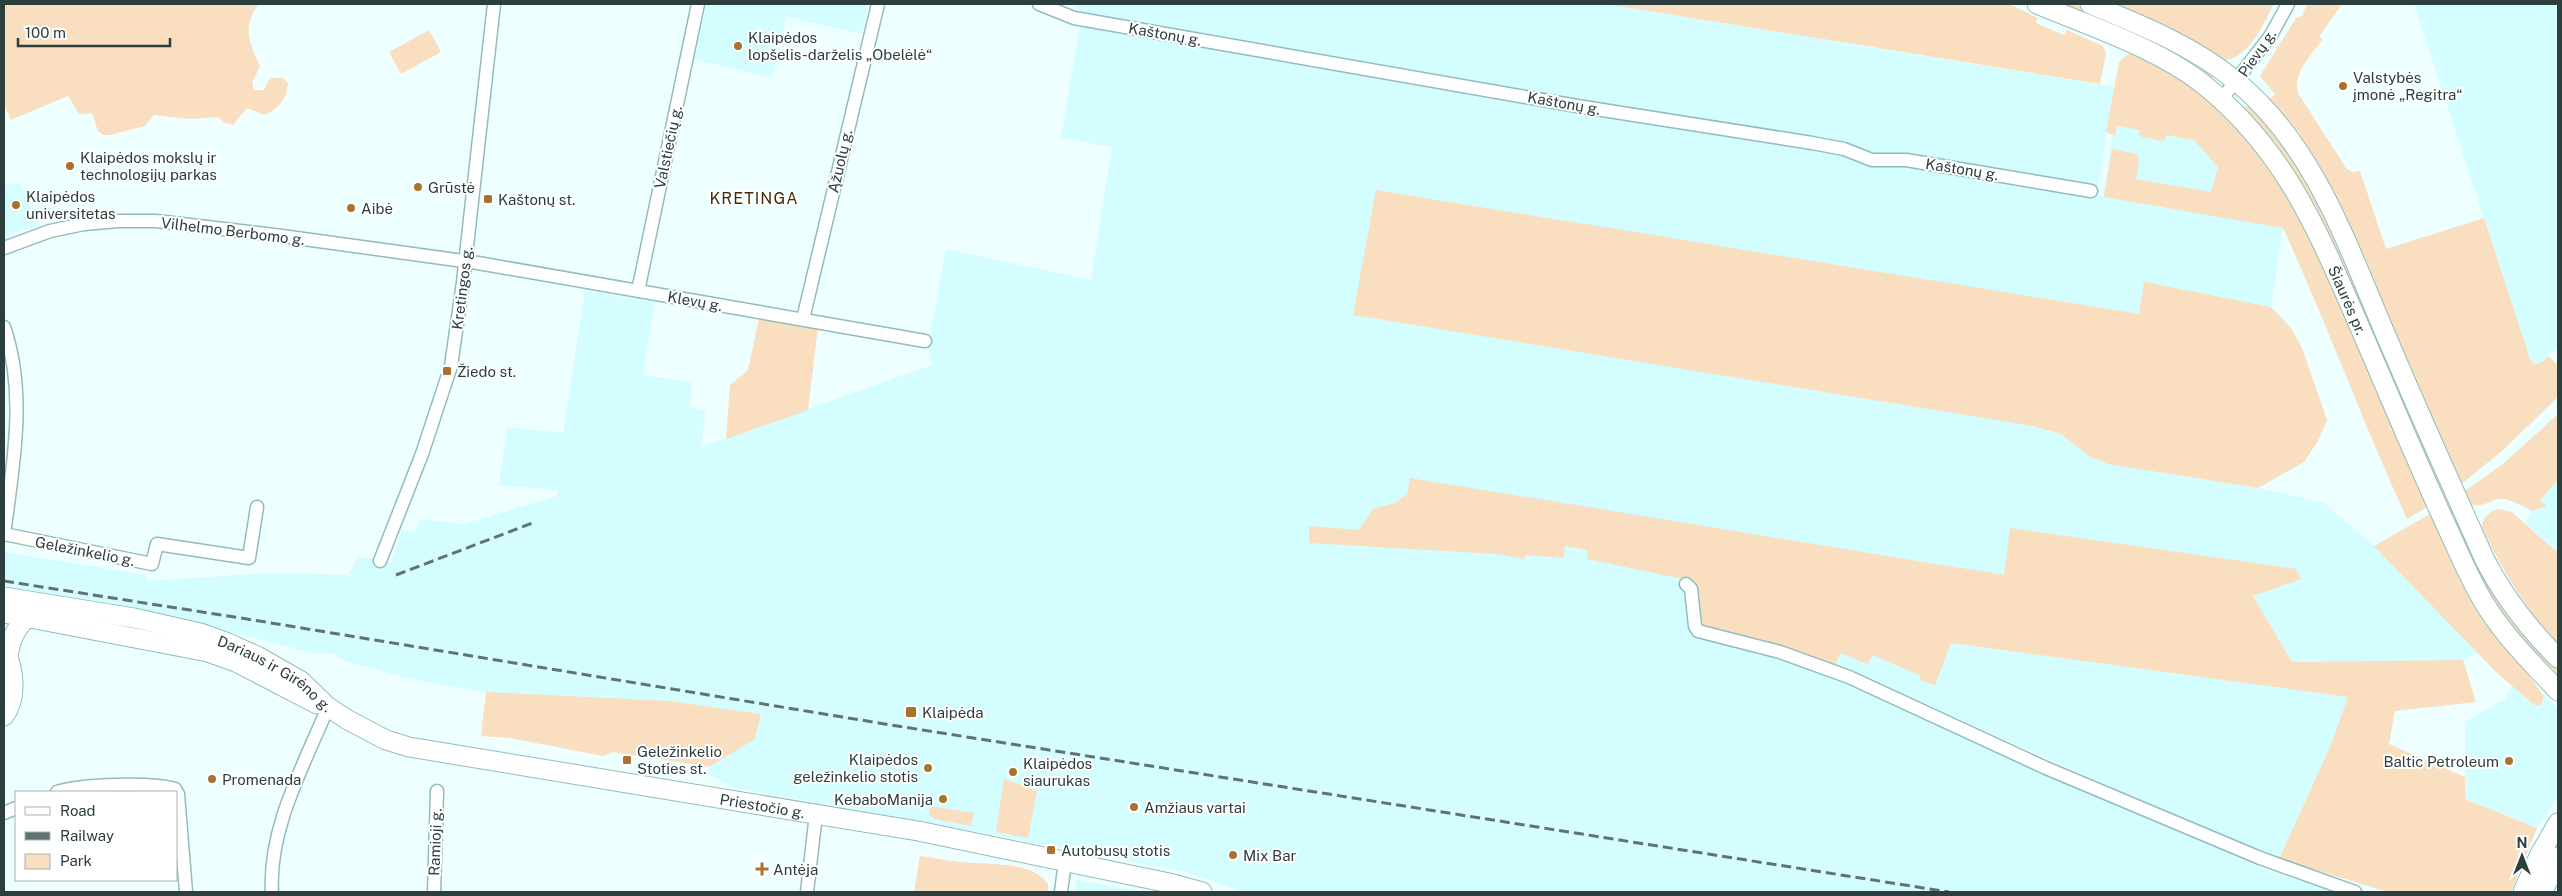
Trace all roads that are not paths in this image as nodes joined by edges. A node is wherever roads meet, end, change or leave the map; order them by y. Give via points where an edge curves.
1 (494, 4) edge
2 (698, 4) edge
3 (878, 4) edge
4 (1039, 4) edge
5 (2037, 4) edge
6 (2090, 4) edge
7 (2288, 4) edge
8 (2237, 82) junction
9 (2221, 100) junction
10 (2091, 191) dead end
11 (4, 248) edge
12 (465, 261) junction
13 (638, 291) junction
14 (803, 319) junction
15 (4, 326) edge
16 (925, 341) dead end
17 (258, 507) dead end
18 (4, 534) edge
19 (380, 561) dead end
20 (1686, 584) dead end
21 (4, 597) edge
22 (65, 607) junction
23 (4, 613) edge
24 (27, 618) junction
25 (6, 652) edge
26 (2558, 658) edge
27 (2558, 691) edge
28 (328, 707) junction
29 (4, 716) edge
30 (63, 791) edge
31 (176, 791) edge
32 (437, 791) dead end
33 (178, 794) edge
34 (816, 814) junction
35 (2558, 823) edge
36 (2558, 857) edge
37 (1066, 861) junction
38 (186, 892) edge
39 (272, 892) edge
40 (434, 892) edge
41 (807, 892) edge
42 (1061, 892) edge
43 (1202, 892) edge
44 (2355, 892) edge
45 (2523, 892) edge
46 (2543, 892) edge

1 - 12 street, Kretingos g.
2 - 13 street, Valstiečių g.
3 - 14 street, Ąžuolų g.
4 - 10 street, Kaštonų g. via 1074,18 1577,106 1812,143 1844,149 1872,160 1906,160
5 - 9 main road, Šiaurės pr. via 2146,50 2183,70
6 - 8 main road, Šiaurės pr. via 2181,45
7 - 8 street, Pievų g. via 2271,35
8 - 9 street, Pievų g.
8 - 26 main road, Šiaurės pr. via 2261,104 2307,163 2337,223 2488,565 2520,617
9 - 27 main road, Šiaurės pr. via 2266,146 2303,203 2477,589 2502,629
11 - 12 street, Vilhelmo Berbomo g. via 50,231 84,224 156,221
12 - 13 street, Klevų g.
12 - 19 street, Kretingos g. via 446,385
13 - 14 street, Klevų g.
14 - 16 street, Klevų g.
15 - 18 street via 15,373 16,414 15,452
17 - 18 street, Geležinkelio g. via 249,558 157,544 152,564
20 - 44 street via 1691,589 1698,630 1780,652 1849,677 2073,779 2260,858
21 - 22 main road, Dariaus ir Girėno g.
22 - 24 main road via 42,610
22 - 28 main road, Dariaus ir Girėno g. via 134,618 228,643 301,681
23 - 24 main road, Dariaus ir Girėno g.
24 - 25 main road via 16,629
24 - 28 main road, Dariaus ir Girėno g. via 208,652 259,673 308,701
25 - 29 main road via 13,699
28 - 34 main road, Priestočio g. via 367,731 409,747
28 - 39 street via 276,836 271,860
30 - 31 street via 92,786 152,786
32 - 40 street, Ramioji g.
33 - 38 street
34 - 37 main road, Priestočio g.
34 - 41 street
35 - 45 main road
36 - 46 main road
37 - 42 street
37 - 43 main road, Priestočio g.

